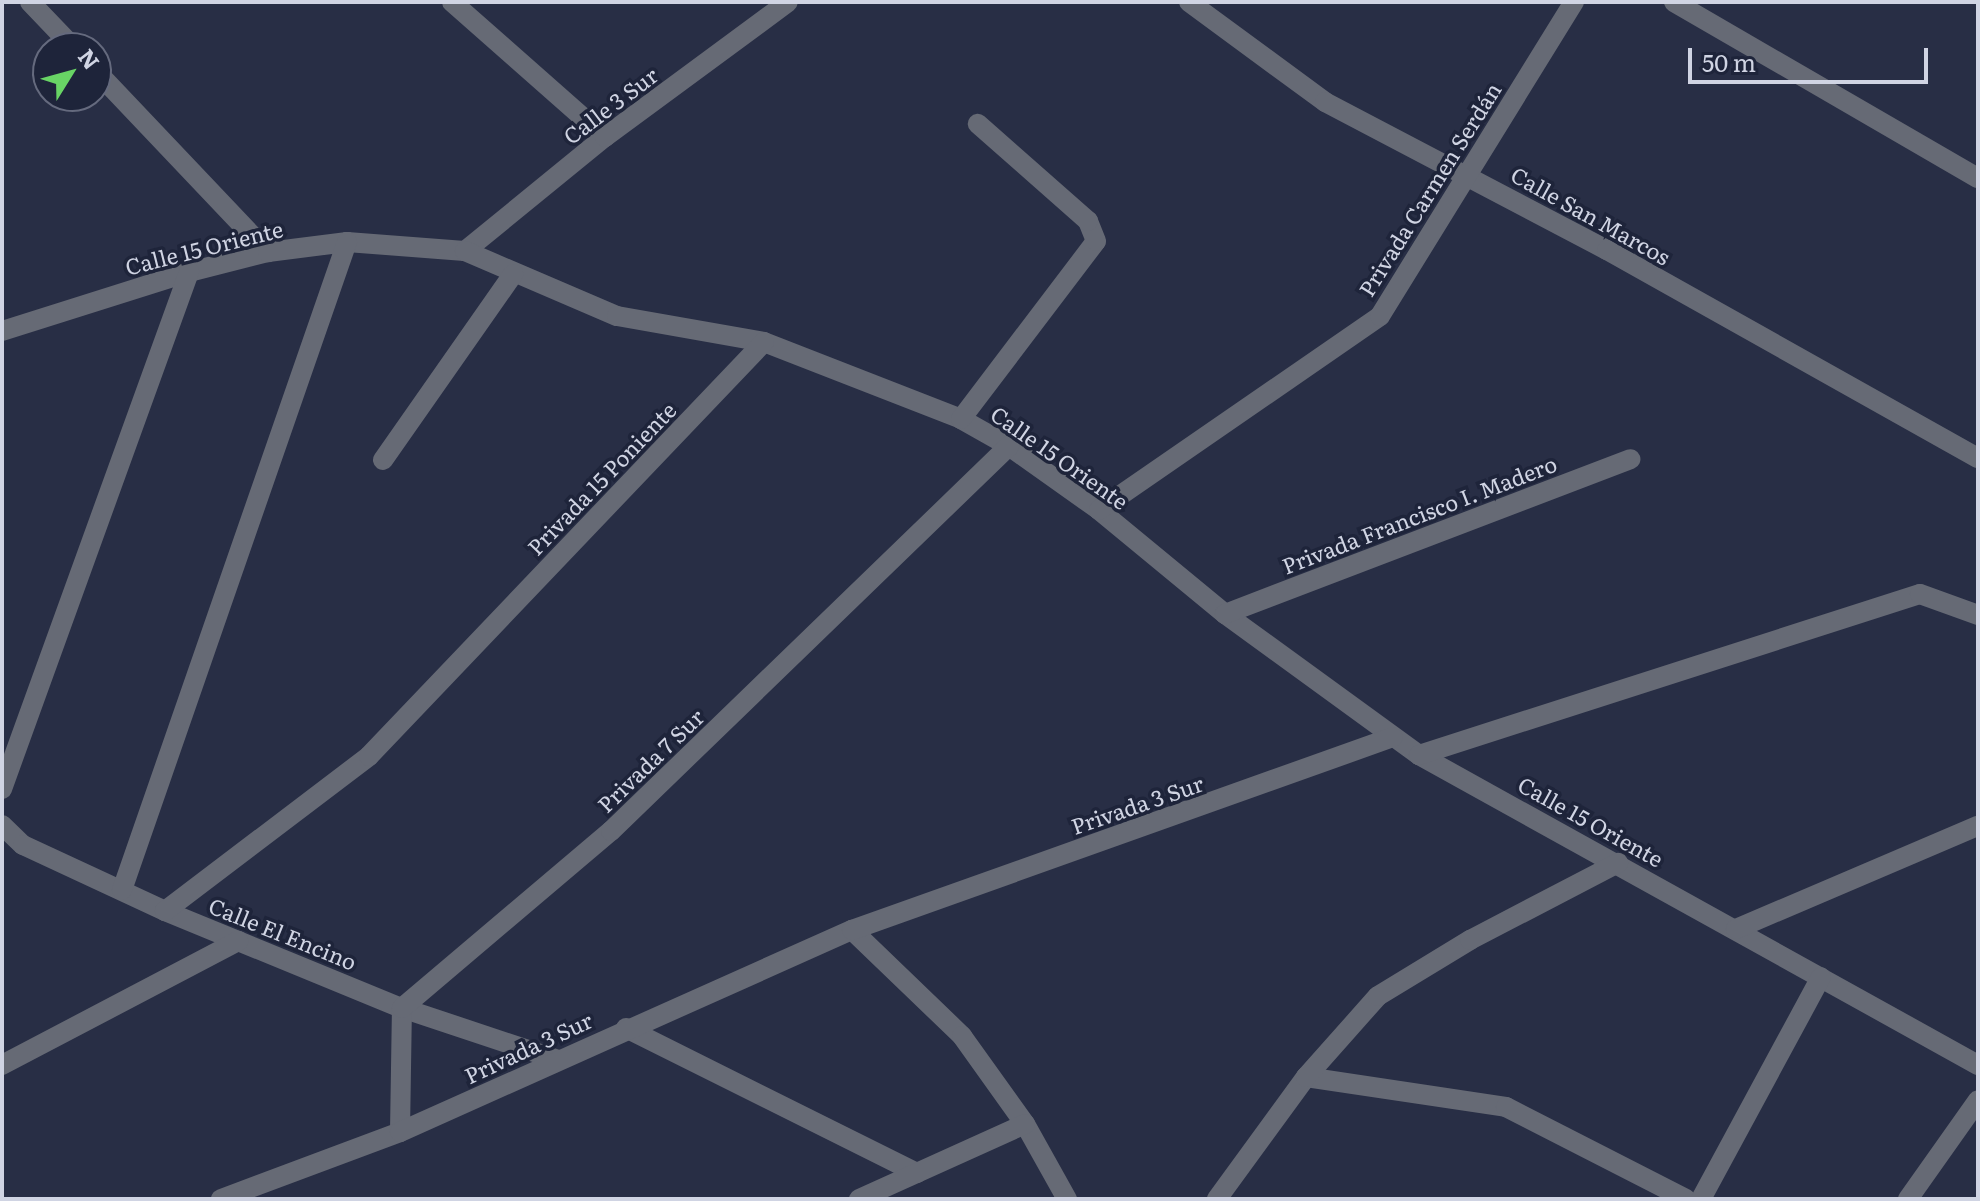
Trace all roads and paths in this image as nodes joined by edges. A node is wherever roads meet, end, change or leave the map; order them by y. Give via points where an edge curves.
1 (30, 2) edge
2 (452, 2) edge
3 (788, 2) edge
4 (1189, 2) edge
5 (1574, 2) edge
6 (1674, 2) edge
7 (59, 32) edge
8 (112, 88) edge
9 (978, 124) dead end
10 (605, 137) junction
11 (1465, 174) junction
12 (1978, 178) edge
13 (347, 242) junction
14 (465, 251) junction
15 (268, 252) junction
16 (189, 272) junction
17 (513, 274) junction
18 (2, 331) edge
19 (764, 342) junction
20 (961, 419) junction
21 (1009, 446) junction
22 (1978, 458) edge
23 (1630, 459) dead end
24 (383, 460) dead end
25 (1099, 510) junction
26 (1225, 614) junction
27 (1978, 615) edge
28 (1393, 737) junction
29 (1419, 755) junction
30 (3, 786) edge
31 (2, 825) edge
32 (1978, 826) edge
33 (1618, 863) junction
34 (122, 890) junction
35 (165, 911) junction
36 (1736, 929) junction
37 (852, 930) junction
38 (238, 941) junction
39 (1821, 977) junction
40 (402, 1008) junction
41 (626, 1028) junction
42 (558, 1060) junction
43 (2, 1065) edge
44 (1978, 1065) edge
45 (1306, 1077) junction
46 (1978, 1100) edge
47 (1025, 1124) junction
48 (400, 1132) junction
49 (917, 1173) junction
50 (221, 1199) edge
51 (859, 1199) edge
52 (1067, 1199) edge
53 (1217, 1199) edge
54 (1686, 1199) edge
55 (1701, 1199) edge
56 (1908, 1199) edge

1 - 7 street
2 - 10 street
3 - 10 street, Calle 3 Sur
4 - 11 street, Calle San Marcos via 1325,102
5 - 11 street, Privada Carmen Serdán
6 - 12 street
8 - 15 street
9 - 20 street via 1088,221 1096,241
10 - 14 street, Calle 3 Sur
11 - 22 street, Calle San Marcos
11 - 25 street, Privada Carmen Serdán via 1380,316
13 - 14 street, Calle 15 Oriente
13 - 15 street, Calle 15 Oriente
13 - 34 street
14 - 17 street, Calle 15 Oriente
15 - 16 street, Calle 15 Oriente
16 - 18 street, Calle 15 Oriente
16 - 30 street
17 - 19 street, Calle 15 Oriente via 617,316
17 - 24 street
19 - 20 street, Calle 15 Oriente
19 - 35 street, Privada 15 Poniente via 369,756
20 - 21 street, Calle 15 Oriente
21 - 25 street, Calle 15 Oriente
21 - 40 street, Privada 7 Sur via 611,831
23 - 26 street, Privada Francisco I. Madero
25 - 26 street, Calle 15 Oriente
26 - 28 street, Calle 15 Oriente
27 - 29 street via 1920,594
28 - 29 street, Calle 15 Oriente
28 - 37 street, Privada 3 Sur
29 - 33 street, Calle 15 Oriente
31 - 34 street, Calle El Encino via 23,845
32 - 36 street
33 - 36 street, Calle 15 Oriente
33 - 45 street via 1470,940 1378,996
34 - 35 street, Calle El Encino
35 - 38 street, Calle El Encino
36 - 39 street, Calle 15 Oriente
37 - 41 street, Privada 3 Sur
37 - 47 street via 962,1036
38 - 40 street, Calle El Encino
38 - 43 street
39 - 44 street, Calle 15 Oriente
39 - 55 street
40 - 42 street, Calle El Encino
40 - 48 street
41 - 42 street, Privada 3 Sur
41 - 49 street
42 - 48 street, Privada 3 Sur
45 - 53 street
45 - 54 street via 1506,1107
46 - 56 street
47 - 49 street
47 - 52 street
48 - 50 street, Privada 3 Sur
49 - 51 street

